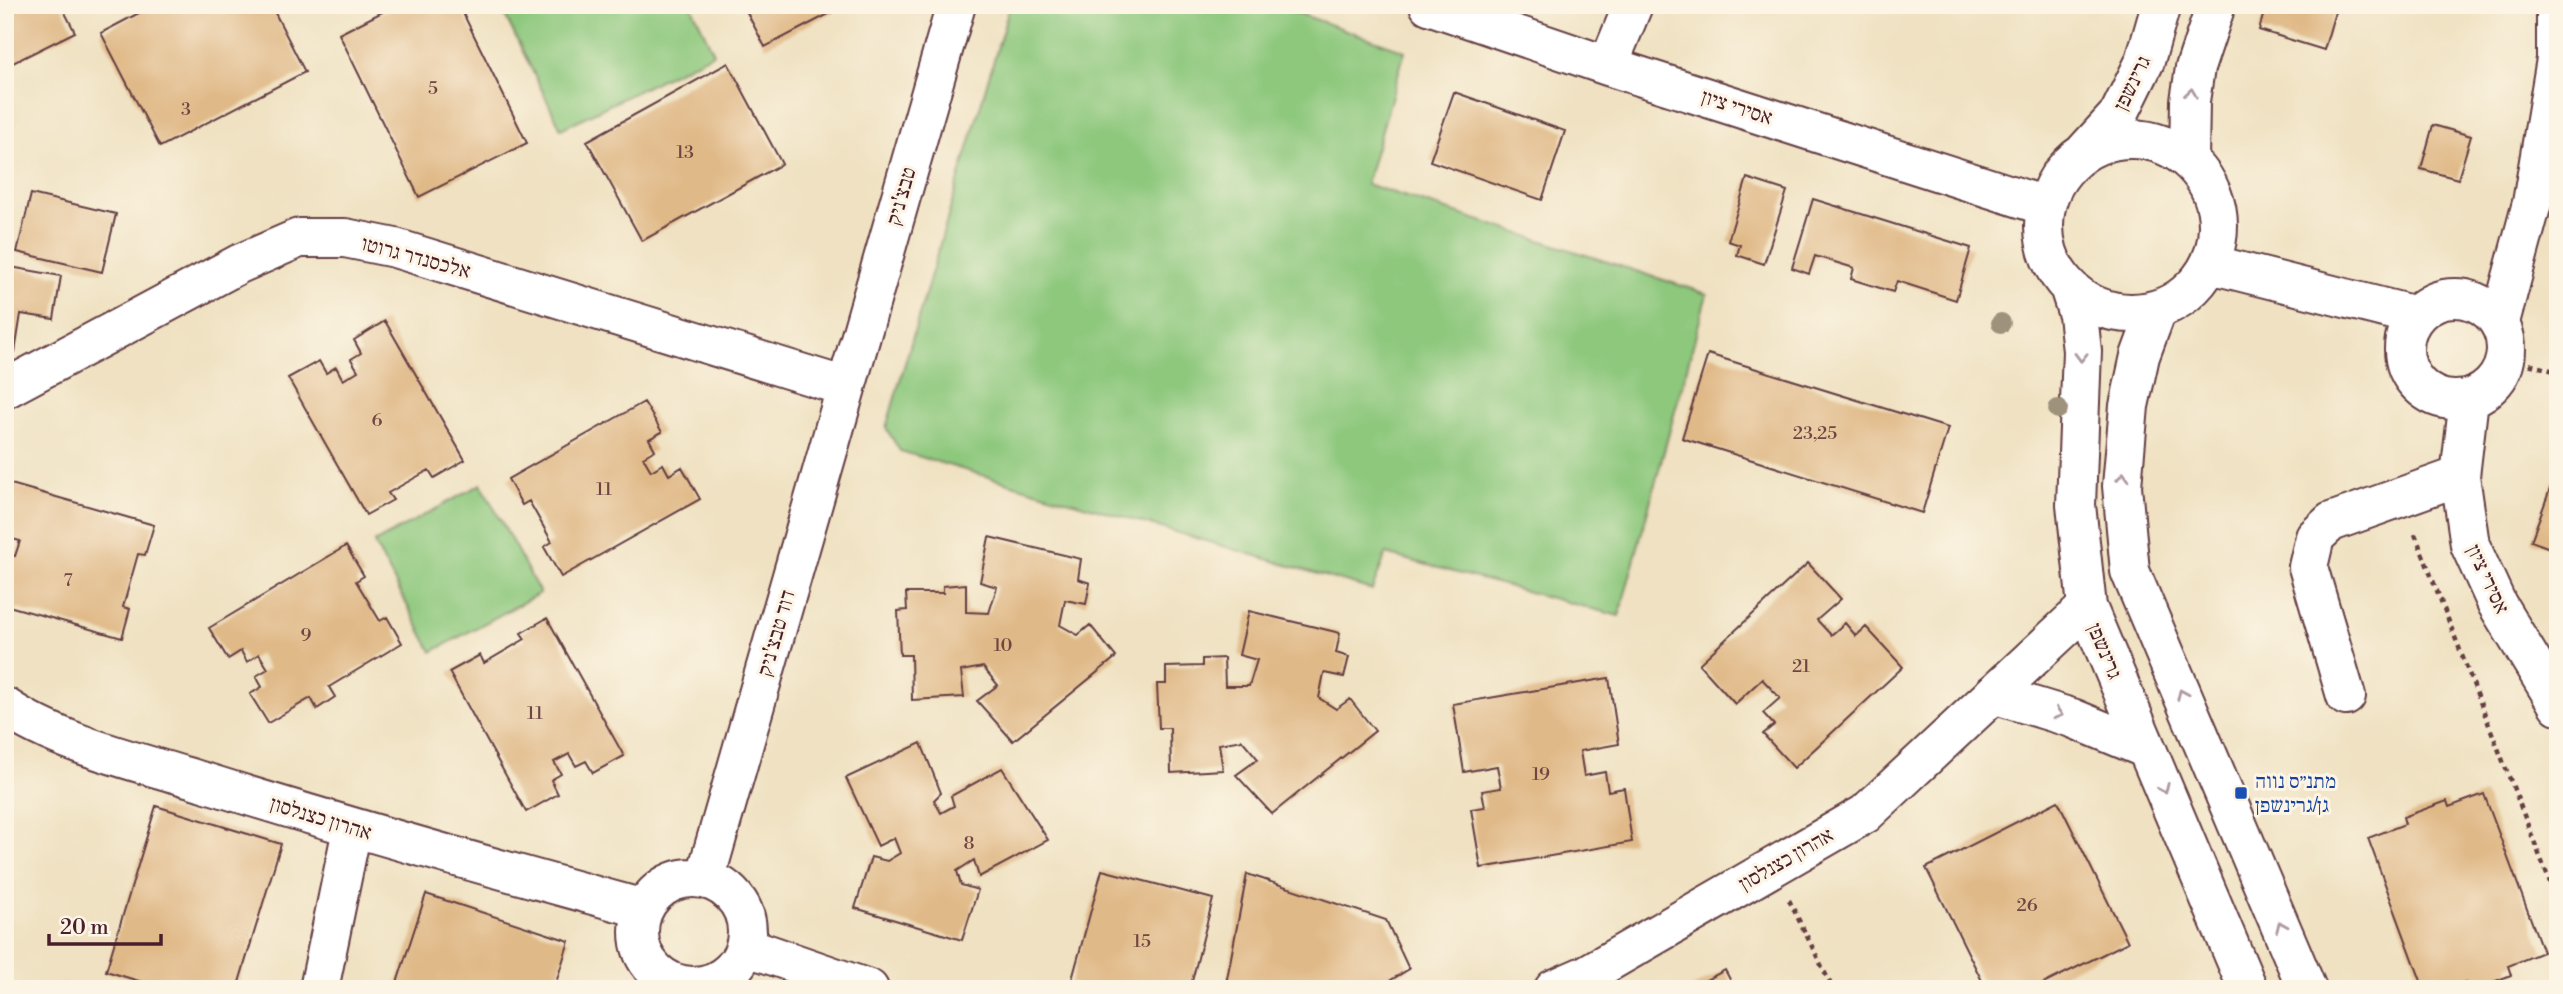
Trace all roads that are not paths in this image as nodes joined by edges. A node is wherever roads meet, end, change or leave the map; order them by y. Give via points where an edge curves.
1 (956, 5) edge
2 (1429, 5) edge
3 (1633, 5) edge
4 (2161, 5) edge
5 (2216, 5) edge
6 (2556, 5) edge
7 (1608, 66) junction
8 (2085, 151) junction
9 (2189, 161) junction
10 (2045, 206) junction
11 (2210, 264) junction
12 (2070, 290) junction
13 (2157, 310) junction
14 (2416, 316) junction
15 (2503, 340) junction
16 (846, 387) junction
17 (5, 389) edge
18 (2469, 399) junction
19 (2460, 475) junction
20 (2087, 607) junction
21 (1993, 695) junction
22 (2346, 696) dead end
23 (2558, 705) edge
24 (5, 707) edge
25 (2147, 749) junction
26 (352, 829) junction
27 (705, 879) junction
28 (644, 909) junction
29 (745, 946) junction
30 (672, 986) edge
31 (319, 989) edge
32 (869, 989) edge
33 (1554, 989) edge
34 (2248, 989) edge
35 (2307, 989) edge

1 - 16 street, טבצ'ניק
2 - 7 street, אסירי ציון
3 - 7 street
4 - 8 street, גרינשפן via 2145,61 2119,114
9 -> 5 street via 2195,68
6 - 15 street via 2556,60
7 - 10 street, אסירי ציון
8 - 9 street via 2113,140 2143,139 2168,146
8 - 10 street via 2062,172
9 - 11 street via 2203,176 2216,204 2218,234
10 - 12 street via 2043,237 2052,266
11 - 13 street via 2185,296
11 - 14 street
12 - 13 street via 2097,308 2127,314
12 -> 20 street, גרינשפן via 2082,351 2076,506
35 -> 13 street via 2130,570 2122,486 2129,406
14 - 15 street via 2438,300 2456,297 2473,301 2489,310
14 - 18 street via 2404,349 2408,369 2432,395
15 - 18 street via 2500,375
16 - 17 street, אלכסנדר גרוטו via 395,248 345,238 299,238 239,264
16 - 27 street, דוד טבצ'ניק
18 - 19 street, אסירי ציון
19 - 22 street via 2331,522 2315,537 2308,567
19 - 23 street, אסירי ציון via 2470,545 2497,604
20 - 21 street, אהרון כצנלסון
20 - 25 street, גרינשפן
21 -> 25 street via 2071,718
21 - 33 street, אהרון כצנלסון via 1865,814
24 - 26 street, אהרון כצנלסון via 62,736
25 -> 34 street, גרינשפן
26 - 28 street, אהרון כצנלסון
26 - 31 street
27 - 28 street via 671,882 655,893
27 - 29 street via 726,887 740,904 747,922
28 - 30 street via 639,923 646,960
29 - 30 street via 729,973 707,985
29 - 32 street

